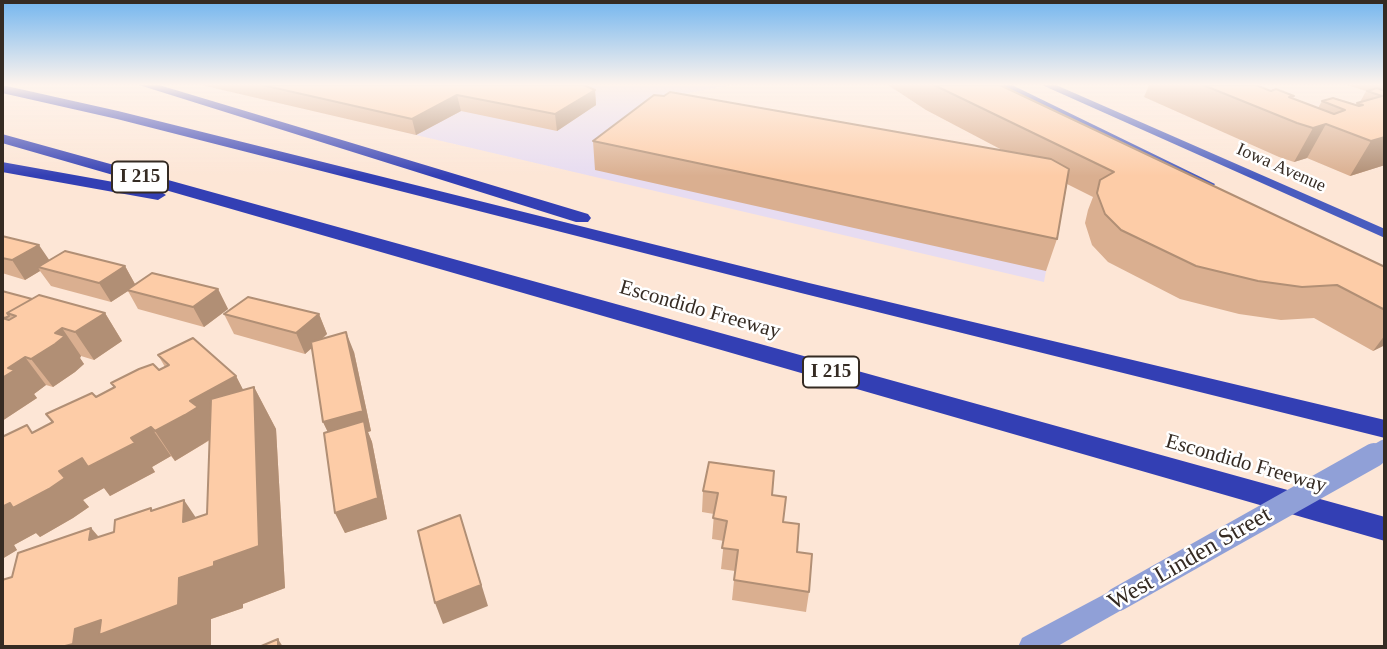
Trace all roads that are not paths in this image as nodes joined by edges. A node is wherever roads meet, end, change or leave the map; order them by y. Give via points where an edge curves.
1 (120, 115) edge
2 (243, 115) edge
3 (1066, 115) edge
4 (1116, 115) edge
5 (2, 138) edge
6 (2, 167) edge
7 (1223, 191) edge
8 (278, 216) junction
9 (1385, 234) edge
10 (808, 289) junction
11 (1385, 429) edge
12 (1385, 449) edge
13 (1385, 529) edge
14 (1031, 647) edge

1 - 10 highway
2 - 10 highway
3 - 7 main road
4 - 9 main road, Iowa Avenue
5 - 8 highway, Escondido Freeway / I 215
6 - 8 highway
8 - 13 highway, Escondido Freeway / I 215
10 - 11 highway
12 - 14 street, West Linden Street, bridge

